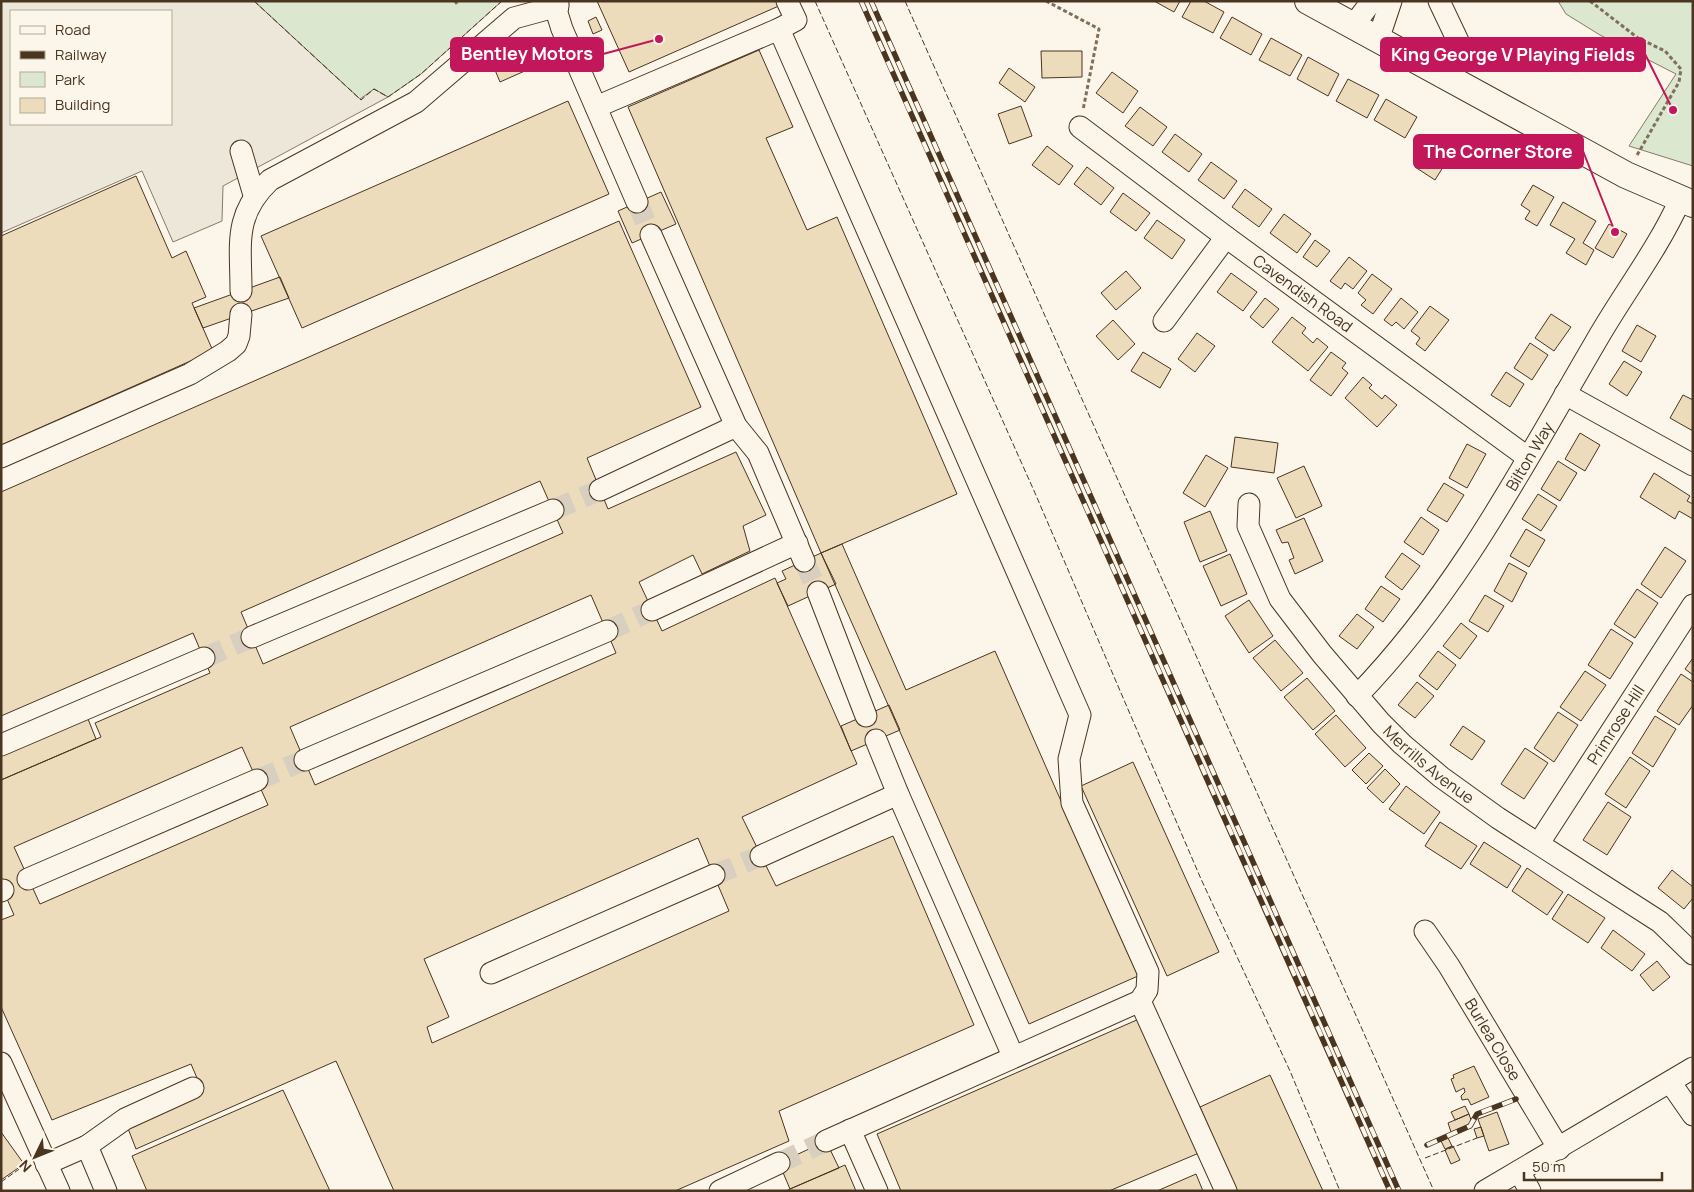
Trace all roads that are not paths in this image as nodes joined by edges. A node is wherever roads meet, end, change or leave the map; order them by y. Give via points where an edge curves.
1 (787, 1) edge
2 (1308, 1) edge
3 (1372, 1) edge
4 (1390, 1) edge
5 (1439, 1) edge
6 (558, 4) edge
7 (1353, 26) junction
8 (779, 29) junction
9 (1378, 40) junction
10 (1458, 41) dead end
11 (596, 107) junction
12 (1080, 127) road end
13 (241, 152) dead end
14 (254, 195) junction
15 (637, 202) tunnel mouth
16 (1686, 202) edge
17 (651, 234) tunnel mouth
18 (1226, 237) junction
19 (241, 291) dead end
20 (241, 314) dead end
21 (1164, 321) dead end
22 (1565, 394) junction
23 (736, 426) junction
24 (1, 457) edge
25 (1527, 457) junction
26 (1693, 465) edge
27 (600, 490) tunnel mouth
28 (1249, 504) dead end
29 (553, 510) tunnel mouth
30 (818, 592) tunnel mouth
31 (1693, 605) edge
32 (652, 610) tunnel mouth
33 (606, 631) tunnel mouth
34 (252, 638) tunnel mouth
35 (204, 658) tunnel mouth
36 (1356, 696) junction
37 (866, 716) dead end
38 (876, 740) dead end
39 (1, 745) edge
40 (304, 760) tunnel mouth
41 (257, 780) tunnel mouth
42 (898, 794) junction
43 (1539, 843) junction
44 (761, 856) tunnel mouth
45 (714, 875) tunnel mouth
46 (28, 879) dead end
47 (1425, 931) dead end
48 (1693, 954) edge
49 (491, 973) dead end
50 (1140, 1000) junction
51 (1013, 1056) junction
52 (1, 1063) edge
53 (1693, 1068) edge
54 (1670, 1082) junction
55 (193, 1088) dead end
56 (1693, 1115) edge
57 (850, 1130) junction
58 (826, 1141) tunnel mouth
59 (87, 1146) junction
60 (1559, 1149) junction
61 (779, 1163) tunnel mouth
62 (46, 1164) junction
63 (1519, 1171) junction
64 (1494, 1188) edge
65 (59, 1191) edge
66 (106, 1191) edge
67 (720, 1191) edge
68 (876, 1191) edge
69 (1226, 1191) edge
70 (1530, 1191) edge

1 - 8 street via 796,20
2 - 7 main road
3 - 7 street
4 - 9 street
5 - 10 street
6 - 11 street via 562,29
6 - 14 street via 514,18 416,102 270,180
7 - 9 main road
8 - 11 street
8 - 50 street via 1080,715 1069,759 1072,803 1148,972 1147,990
9 - 16 main road via 1626,176
11 - 15 street
12 - 18 street, Cavendish Road
13 - 14 street
14 - 19 street via 245,212 241,233
16 - 22 street, Bilton Way via 1662,235
17 - 23 street
18 - 21 street
18 - 25 street, Cavendish Road
20 - 24 street via 239,336 228,352 190,374
22 - 25 street, Bilton Way
22 - 26 street
23 - 27 street
23 - 32 street via 758,453 801,552
25 - 36 street, Bilton Way via 1478,544 1454,578 1401,648
28 - 36 street, Merrills Avenue via 1248,526 1280,599
29 - 34 street
30 - 37 street
31 - 43 street, Primrose Hill
33 - 40 street
35 - 39 street
36 - 43 street, Merrills Avenue via 1421,761 1498,818
38 - 42 street
41 - 46 street
42 - 44 street
42 - 51 street
43 - 48 street, Merrills Avenue via 1660,922
45 - 49 street
47 - 60 street, Burlea Close
50 - 51 street
50 - 69 street
51 - 57 street
52 - 62 street
53 - 54 street
54 - 56 street
54 - 60 street
55 - 59 street via 125,1119
57 - 58 street
57 - 68 street
59 - 62 street
59 - 66 street
60 - 63 street
61 - 67 street
62 - 65 street
63 - 64 street
63 - 70 street

